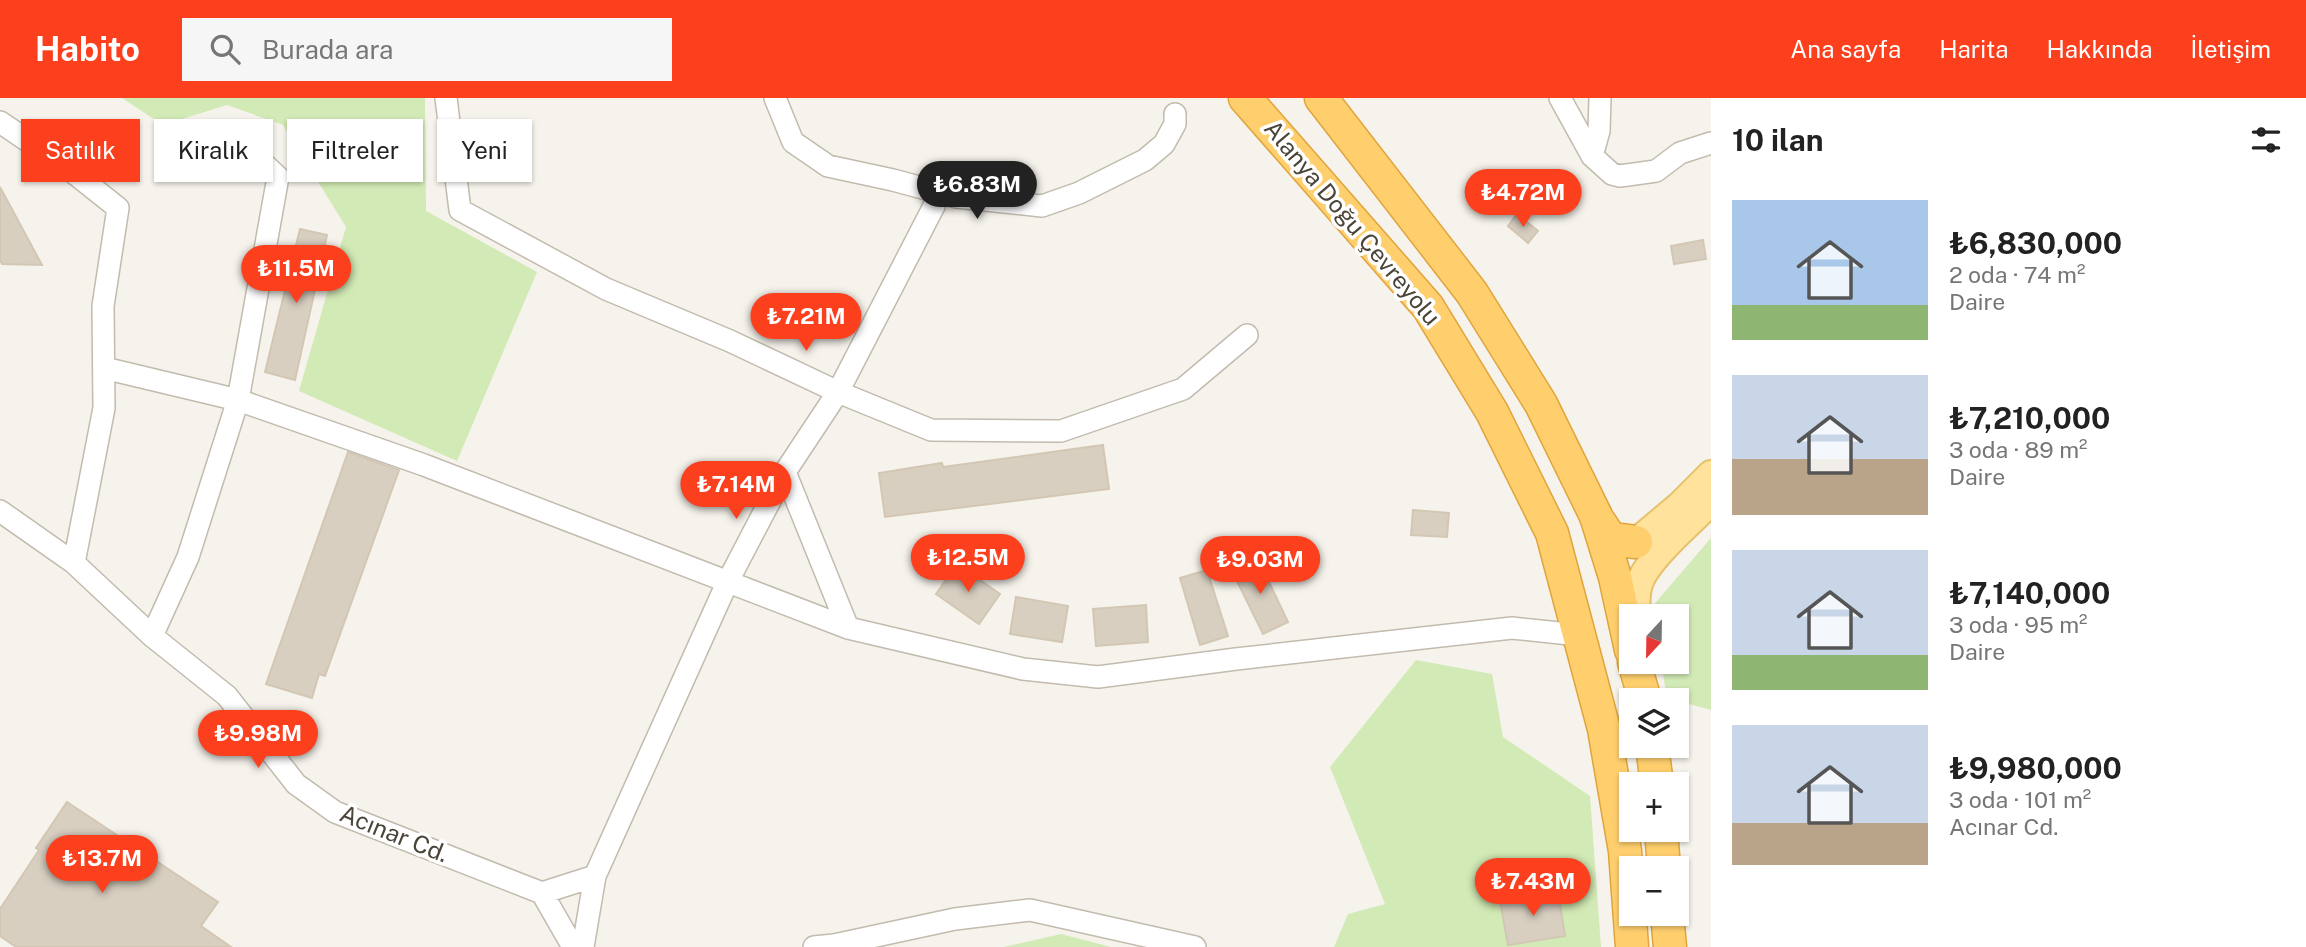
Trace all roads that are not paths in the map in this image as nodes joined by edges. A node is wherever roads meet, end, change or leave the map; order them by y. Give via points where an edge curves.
1 (446, 98) edge
2 (775, 98) edge
3 (1245, 98) edge
4 (1321, 98) edge
5 (1560, 98) edge
6 (1600, 98) edge
7 (1175, 114) dead end
8 (0, 122) edge
9 (1711, 143) edge
10 (1592, 156) junction
11 (273, 172) edge
12 (938, 192) junction
13 (1247, 335) dead end
14 (104, 368) junction
15 (838, 392) junction
16 (239, 400) junction
17 (785, 472) junction
18 (1711, 474) edge
19 (1711, 502) edge
20 (0, 511) edge
21 (1596, 516) junction
22 (1643, 553) junction
23 (74, 563) junction
24 (727, 583) junction
25 (1621, 604) edge
26 (1636, 604) edge
27 (848, 628) junction
28 (1579, 635) junction
29 (152, 636) junction
30 (595, 876) junction
31 (542, 893) junction
32 (1668, 926) edge
33 (573, 947) edge
34 (583, 947) edge
35 (814, 947) edge
36 (1195, 947) edge
37 (1632, 947) edge
38 (1670, 947) edge

1 - 15 street via 460,210 606,289
2 - 12 street via 793,142 828,166
3 - 28 highway, Alanya Doğu Çevreyolu via 1428,307 1492,412 1552,533
4 - 21 highway, Alanya Doğu Çevreyolu via 1472,293 1541,404
5 - 10 street
6 - 10 street via 1599,131
7 - 12 street via 1164,144 1145,160 1042,206
8 - 14 street via 118,208 103,306
9 - 10 street via 1679,153 1656,171 1620,176
11 - 16 street via 278,177
12 - 15 street
13 - 15 street via 1183,389 1061,431 931,430
14 - 16 street
14 - 23 street via 104,408
15 - 17 street
16 - 24 street via 424,465
16 - 29 street via 188,557
17 - 24 street
17 - 27 street
18 - 22 main road via 1679,505
19 - 22 main road
20 - 23 street, Acınar Cd.
21 - 22 highway via 1611,538
21 - 25 highway, Alanya Doğu Çevreyolu
22 - 26 main road
23 - 29 street, Acınar Cd.
24 - 27 street
24 - 30 street
27 - 28 street via 1023,669 1097,677 1513,628
28 - 37 highway, Alanya Doğu Çevreyolu via 1604,729 1625,851
29 - 31 street, Acınar Cd. via 227,696 296,784 335,812
30 - 31 street
30 - 34 street
31 - 33 street
32 - 38 highway
35 - 36 street via 955,919 1030,910

